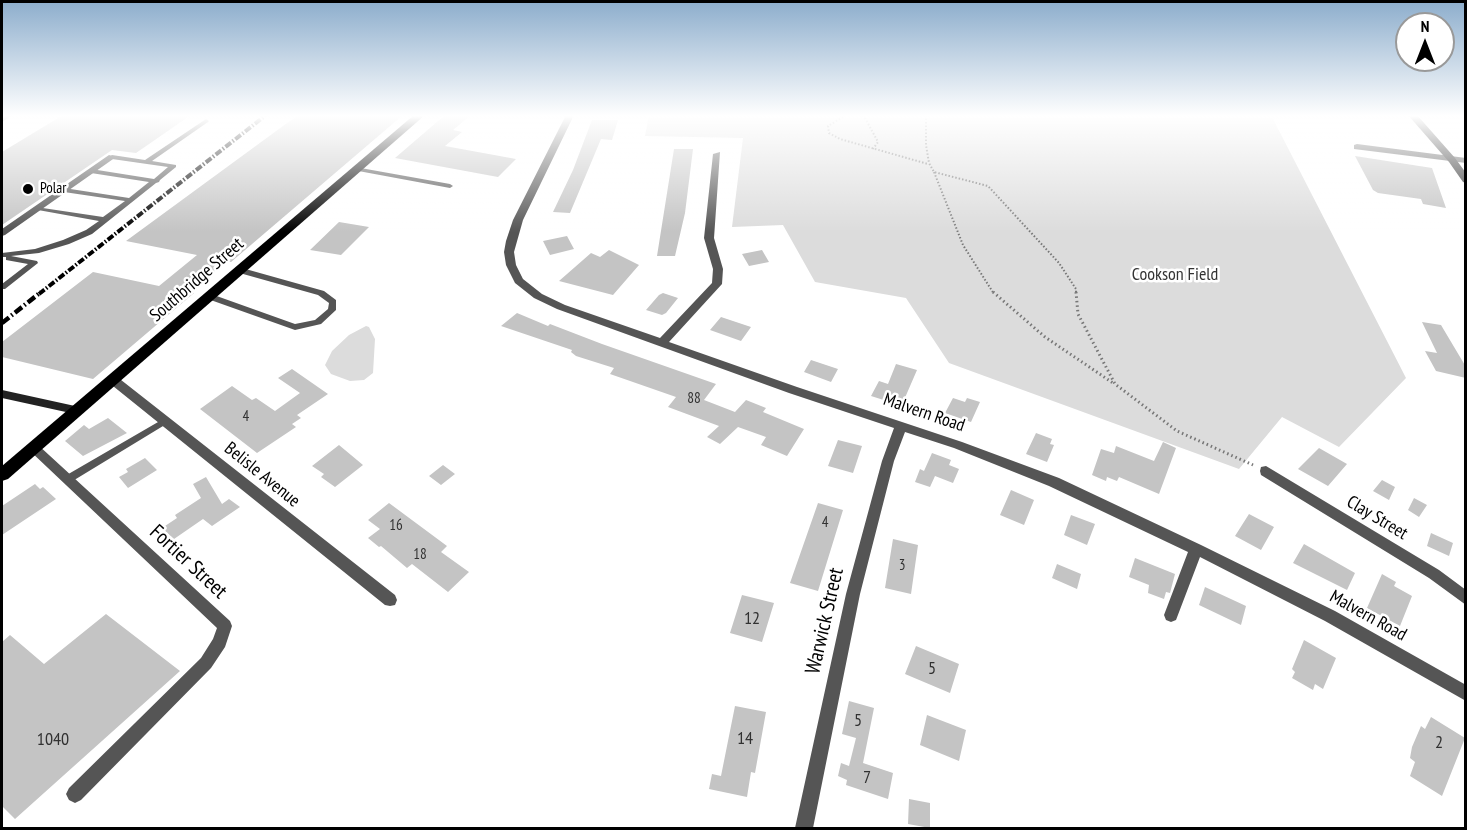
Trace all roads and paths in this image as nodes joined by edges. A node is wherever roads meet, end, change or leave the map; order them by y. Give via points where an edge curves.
1 (158, 154) edge
2 (373, 154) edge
3 (551, 154) edge
4 (717, 154) dead end
5 (892, 154) edge
6 (928, 154) edge
7 (1406, 154) edge
8 (1446, 154) edge
9 (112, 157) joint
10 (1452, 160) junction
11 (147, 161) junction
12 (1466, 161) edge
13 (930, 165) junction
14 (355, 169) junction
15 (91, 171) junction
16 (934, 172) junction
17 (1466, 180) edge
18 (157, 181) junction
19 (450, 186) dead end
20 (64, 190) junction
21 (132, 200) junction
22 (38, 208) junction
23 (106, 220) junction
24 (2, 233) edge
25 (2, 256) edge
26 (239, 270) junction
27 (2, 287) edge
28 (208, 296) junction
29 (662, 343) junction
30 (112, 379) junction
31 (1114, 384) junction
32 (2, 394) edge
33 (75, 410) junction
34 (165, 421) junction
35 (901, 425) junction
36 (33, 447) junction
37 (1266, 471) joint
38 (2, 475) edge
39 (68, 478) junction
40 (1196, 549) junction
41 (1466, 599) edge
42 (390, 600) dead end
43 (1171, 615) dead end
44 (1466, 694) edge
45 (75, 794) dead end
46 (804, 828) edge

1 - 11 lane
2 - 14 main road, Southbridge Street
3 - 29 street, Malvern Road via 518,220 509,252 519,281 561,307
4 - 29 street via 709,238 718,269 717,284
5 - 13 path
6 - 13 path
7 - 10 street
8 - 10 street
9 - 11 lane
9 - 15 street
10 - 12 street
10 - 17 street
11 - 18 lane via 174,166
13 - 16 path
14 - 19 lane
14 - 26 main road, Southbridge Street
15 - 18 lane
15 - 20 street
16 - 31 path via 963,244 991,291 1045,337
16 - 31 path via 988,186 1059,263 1076,289 1078,314
18 - 21 lane
20 - 21 lane
20 - 22 street
21 - 23 lane
22 - 23 lane
22 - 24 street
23 - 25 lane via 66,242
25 - 27 lane via 34,262
26 - 28 main road, Southbridge Street
26 - 28 lane via 321,293 333,302 332,310 318,322 296,327
28 - 30 main road, Southbridge Street
29 - 35 street, Malvern Road
30 - 33 main road, Southbridge Street
30 - 34 street, Belisle Avenue
31 - 37 path via 1177,431
32 - 33 street
33 - 36 main road, Southbridge Street
34 - 39 lane
34 - 42 street, Belisle Avenue
35 - 40 street, Malvern Road via 1054,482
35 - 46 street, Warwick Street via 853,594
36 - 38 main road, Southbridge Street
36 - 39 street, Fortier Street
37 - 41 street, Clay Street via 1434,574
39 - 45 street, Fortier Street via 225,626 206,663
40 - 43 street
40 - 44 street, Malvern Road via 1348,626

